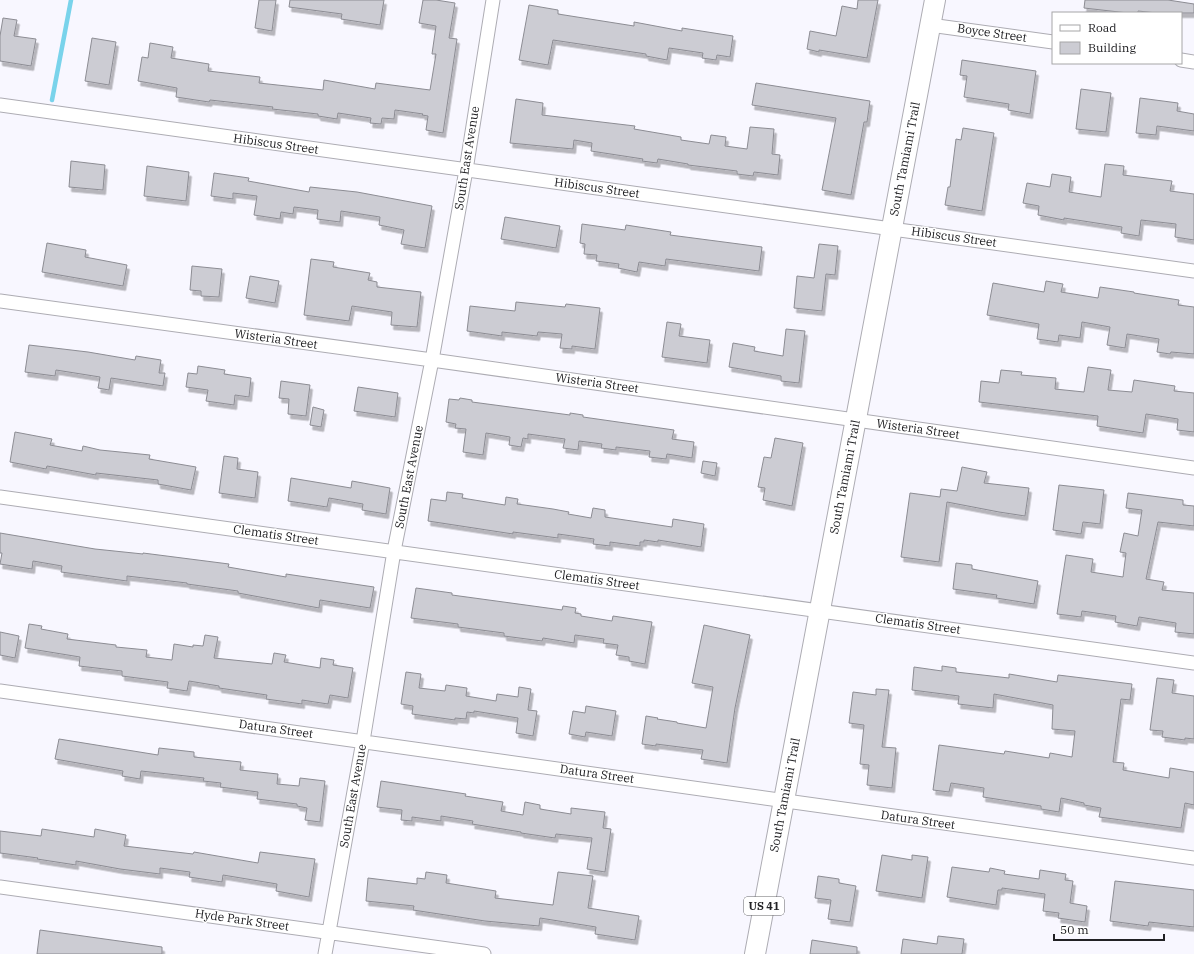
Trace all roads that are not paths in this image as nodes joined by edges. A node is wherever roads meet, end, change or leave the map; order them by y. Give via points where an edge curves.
1 (493, 0) edge
2 (935, 0) edge
3 (930, 24) junction
4 (1052, 42) edge
5 (1182, 60) edge
6 (1194, 62) edge
7 (0, 105) edge
8 (466, 170) junction
9 (892, 229) junction
10 (1194, 271) edge
11 (0, 301) edge
12 (432, 360) junction
13 (856, 420) junction
14 (1194, 468) edge
15 (0, 497) edge
16 (394, 551) junction
17 (820, 610) junction
18 (1194, 663) edge
19 (0, 691) edge
20 (363, 741) junction
21 (784, 801) junction
22 (1194, 858) edge
23 (0, 887) edge
24 (329, 932) junction
25 (325, 954) edge
26 (484, 954) edge
27 (756, 954) edge

1 - 8 street, South East Avenue
2 - 3 main road, South Tamiami Trail
3 - 4 street, Boyce Street
3 - 9 main road, South Tamiami Trail
5 - 6 street
7 - 8 street, Hibiscus Street
8 - 9 street, Hibiscus Street
8 - 12 street, South East Avenue
9 - 10 street, Hibiscus Street
9 - 13 main road, South Tamiami Trail
11 - 12 street, Wisteria Street
12 - 13 street, Wisteria Street
12 - 16 street, South East Avenue
13 - 14 street, Wisteria Street
13 - 17 main road, South Tamiami Trail
15 - 16 street, Clematis Street
16 - 17 street, Clematis Street
16 - 20 street, South East Avenue
17 - 18 street, Clematis Street
17 - 21 main road, South Tamiami Trail
19 - 20 street, Datura Street
20 - 21 street, Datura Street
20 - 24 street, South East Avenue
21 - 22 street, Datura Street
21 - 27 main road, South Tamiami Trail / US 41
23 - 24 street, Hyde Park Street
24 - 25 street, South East Avenue
24 - 26 street, Hyde Park Street

